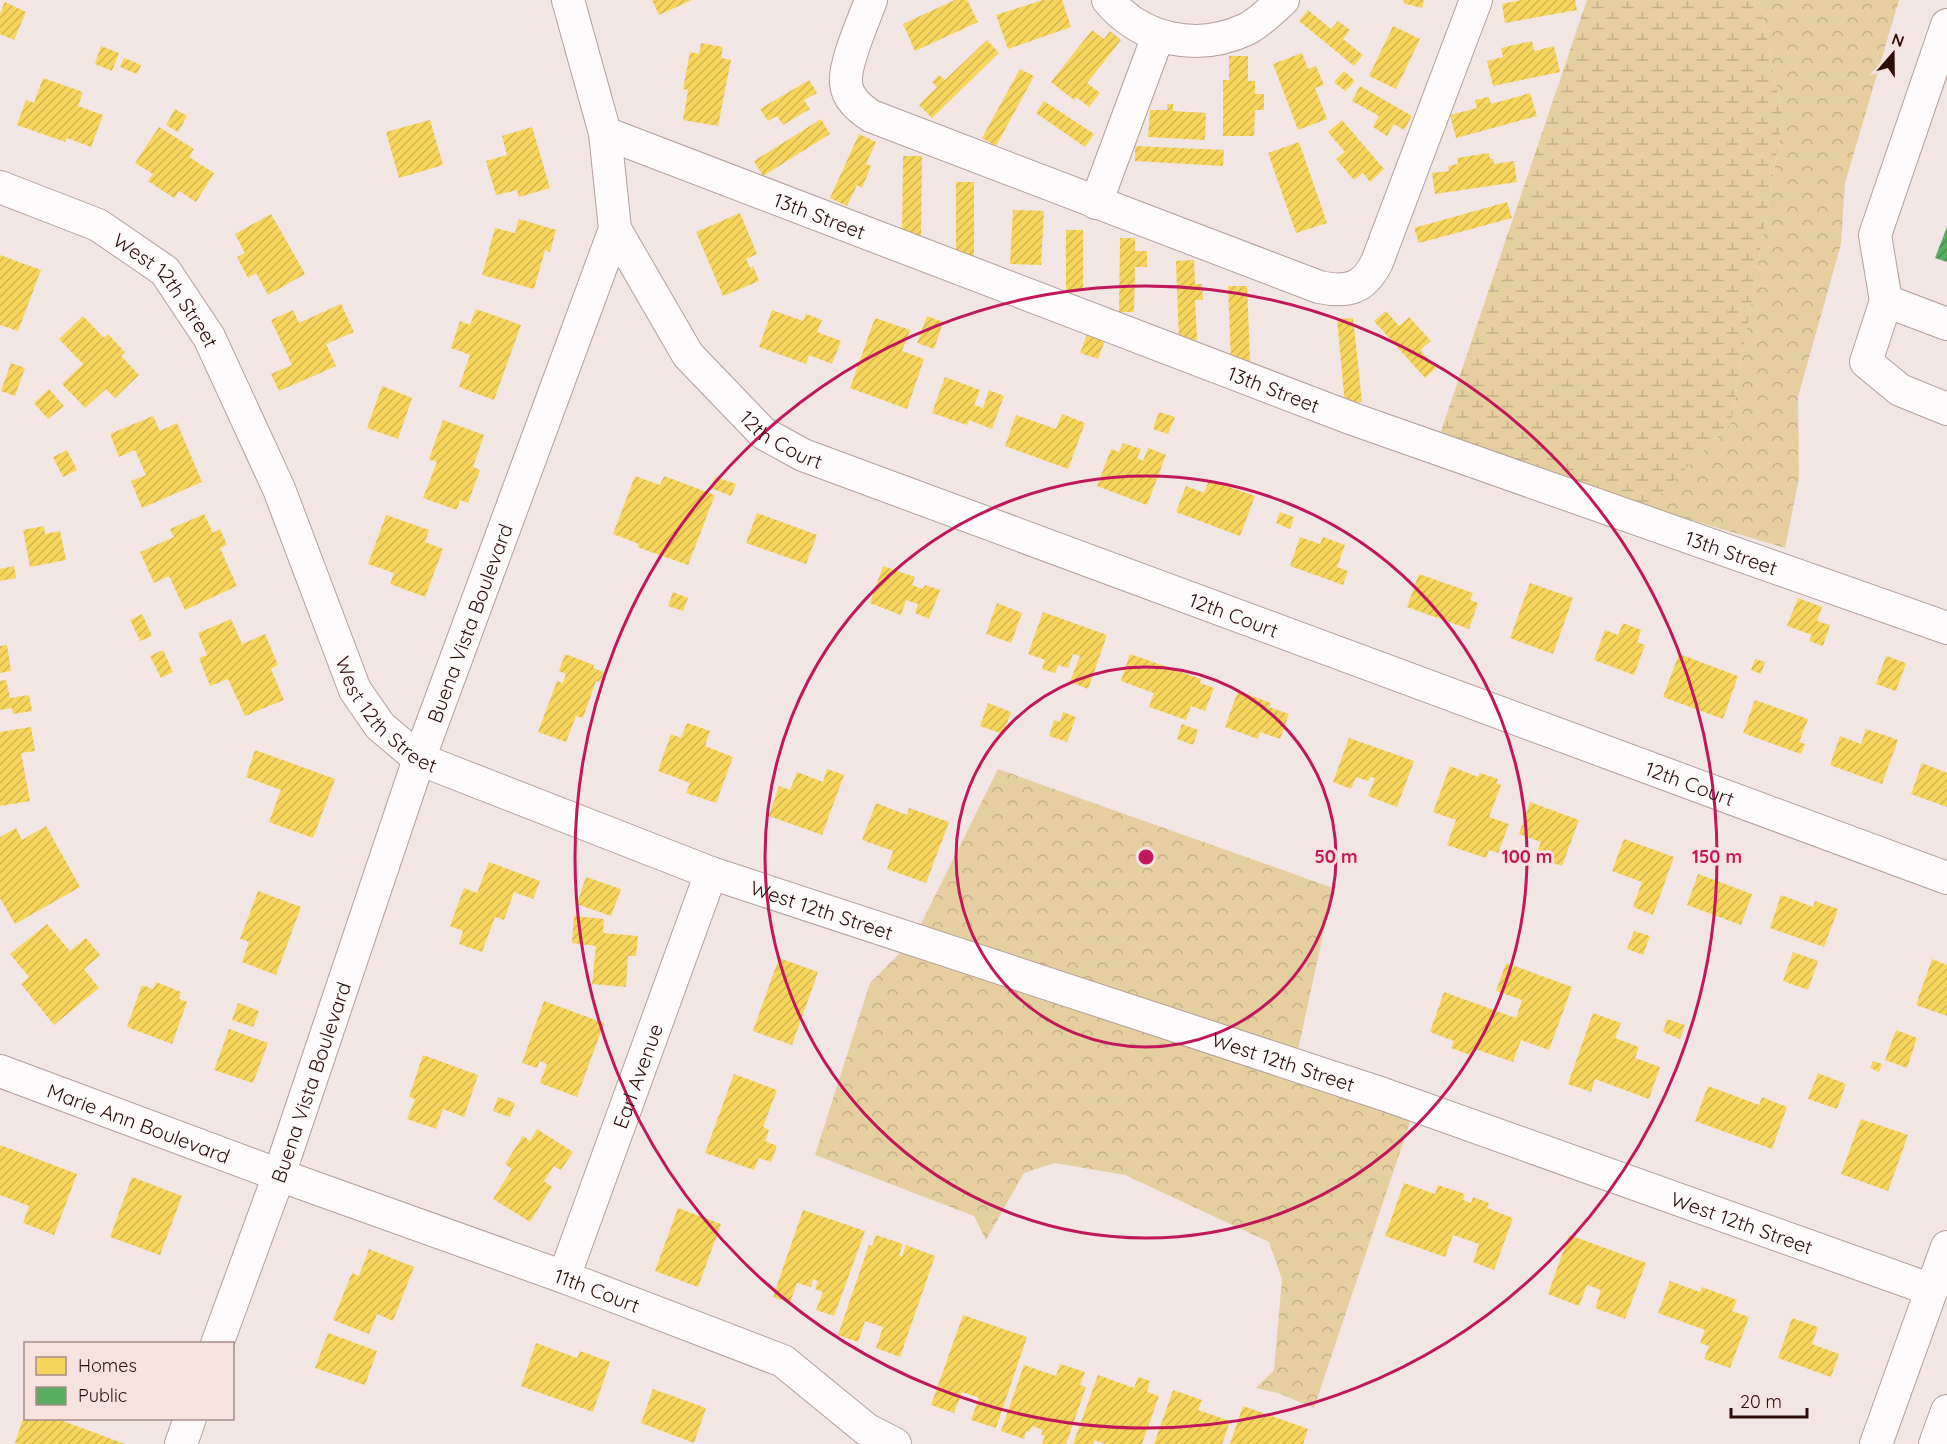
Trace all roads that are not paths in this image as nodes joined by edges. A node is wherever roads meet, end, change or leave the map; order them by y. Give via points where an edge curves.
1 (568, 0) edge
2 (871, 0) edge
3 (1108, 0) edge
4 (1283, 0) edge
5 (1476, 0) edge
6 (1947, 25) edge
7 (1158, 36) junction
8 (605, 133) junction
9 (0, 187) edge
10 (1096, 203) junction
11 (615, 229) junction
12 (1886, 301) junction
13 (1947, 324) edge
14 (1947, 409) edge
15 (1947, 628) edge
16 (419, 759) junction
17 (711, 873) junction
18 (1947, 878) edge
19 (0, 1071) edge
20 (279, 1175) junction
21 (1947, 1247) edge
22 (564, 1277) junction
23 (1932, 1290) junction
24 (218, 1342) edge
25 (1947, 1411) edge
26 (190, 1420) edge
27 (181, 1444) edge
28 (895, 1444) edge
29 (1876, 1444) edge
30 (1935, 1444) edge

1 - 8 street, Buena Vista Boulevard
2 - 10 street via 850,59 846,83 862,110 884,123
3 - 7 street via 1130,22
4 - 7 street via 1248,28 1231,35 1192,42
5 - 10 street via 1377,262 1367,279 1357,286 1345,290 1319,287
6 - 12 street via 1875,235
7 - 10 street
8 - 11 street, Buena Vista Boulevard
8 - 15 street, 13th Street via 1353,419
9 - 16 street, West 12th Street via 98,225 165,271 209,337 279,489 355,690 380,726
11 - 16 street, Buena Vista Boulevard
11 - 18 street, 12th Court via 688,355 764,433 803,455
12 - 13 street
12 - 14 street via 1866,362 1900,390
16 - 17 street, West 12th Street
16 - 20 street, Buena Vista Boulevard
17 - 22 street, Earl Avenue
17 - 23 street, West 12th Street via 1383,1094
19 - 20 street, Marie Ann Boulevard
20 - 22 street, 11th Court
20 - 24 street, Buena Vista Boulevard
21 - 23 street
22 - 28 street, 11th Court via 783,1361 866,1429
23 - 29 street
25 - 30 street
26 - 27 street

